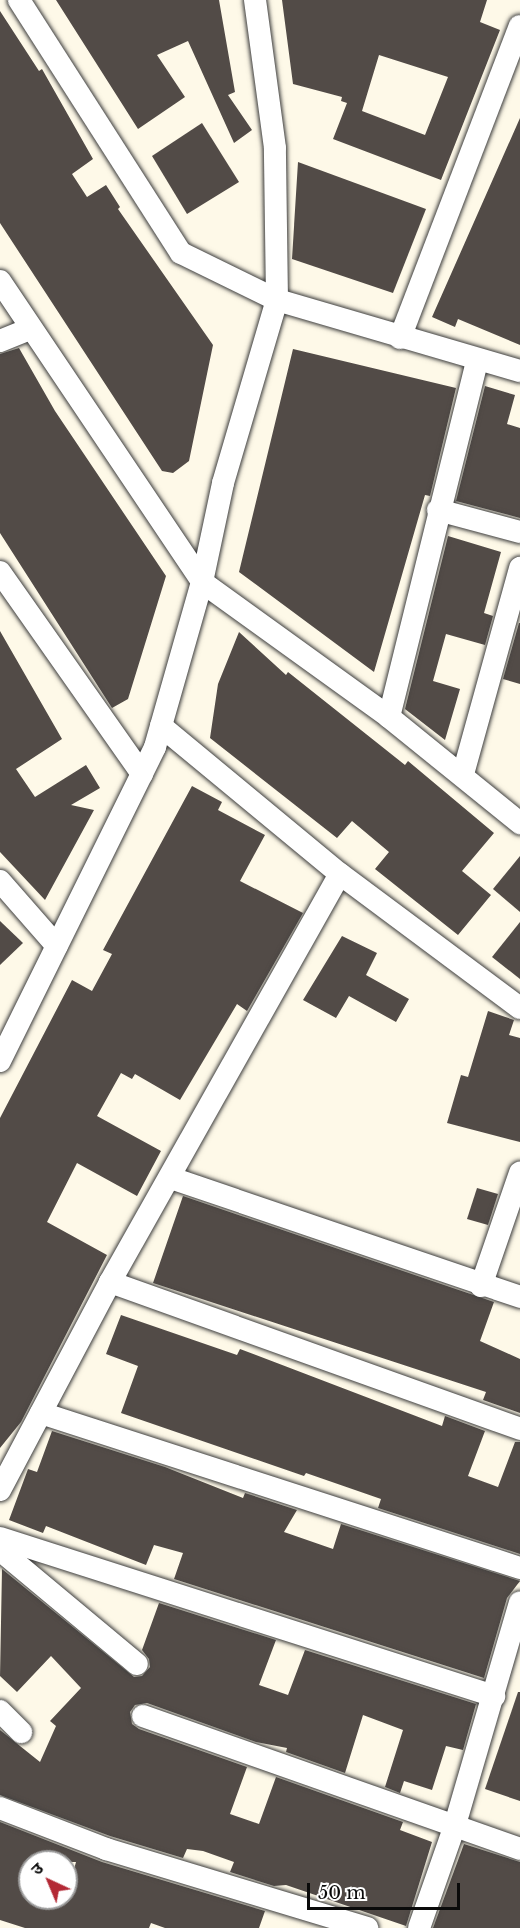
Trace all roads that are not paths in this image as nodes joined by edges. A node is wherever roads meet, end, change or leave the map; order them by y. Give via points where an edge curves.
1 (19, 0) edge
2 (255, 0) edge
3 (520, 26) edge
4 (0, 281) edge
5 (277, 300) junction
6 (30, 329) junction
7 (400, 338) junction
8 (0, 341) edge
9 (477, 360) junction
10 (520, 371) edge
11 (438, 510) junction
12 (520, 532) edge
13 (520, 568) edge
14 (0, 572) edge
15 (202, 582) junction
16 (389, 717) junction
17 (161, 726) junction
18 (142, 774) junction
19 (463, 774) junction
20 (520, 823) edge
21 (340, 874) junction
22 (0, 880) edge
23 (57, 946) junction
24 (520, 1008) edge
25 (0, 1061) edge
26 (520, 1173) edge
27 (171, 1178) junction
28 (110, 1282) junction
29 (481, 1286) junction
30 (520, 1297) edge
31 (41, 1413) junction
32 (520, 1429) edge
33 (0, 1490) edge
34 (0, 1538) edge
35 (0, 1550) edge
36 (520, 1568) edge
37 (520, 1602) edge
38 (138, 1664) dead end
39 (494, 1696) junction
40 (0, 1711) edge
41 (143, 1716) dead end
42 (21, 1732) dead end
43 (0, 1808) edge
44 (454, 1828) junction
45 (520, 1849) edge
46 (367, 1928) edge
47 (419, 1928) edge

1 - 5 street via 181,253
2 - 5 street via 275,148
3 - 7 street
4 - 6 street
5 - 7 street
5 - 15 street via 223,483
6 - 8 street
6 - 15 street
7 - 9 street
9 - 10 street
9 - 11 street
11 - 12 street
11 - 16 street
13 - 19 street
14 - 18 street
15 - 16 street
15 - 17 street
16 - 19 street
17 - 18 street
17 - 21 street
18 - 23 street
19 - 20 street
21 - 24 street
21 - 27 street
22 - 23 street
23 - 25 street
26 - 29 street
27 - 28 street
27 - 29 street
28 - 31 street
28 - 32 street
29 - 30 street
31 - 33 street
31 - 36 street
34 - 39 street
35 - 38 street
37 - 39 street
39 - 44 street
40 - 42 street
41 - 44 street
43 - 46 street via 106,1849
44 - 45 street
44 - 47 street

